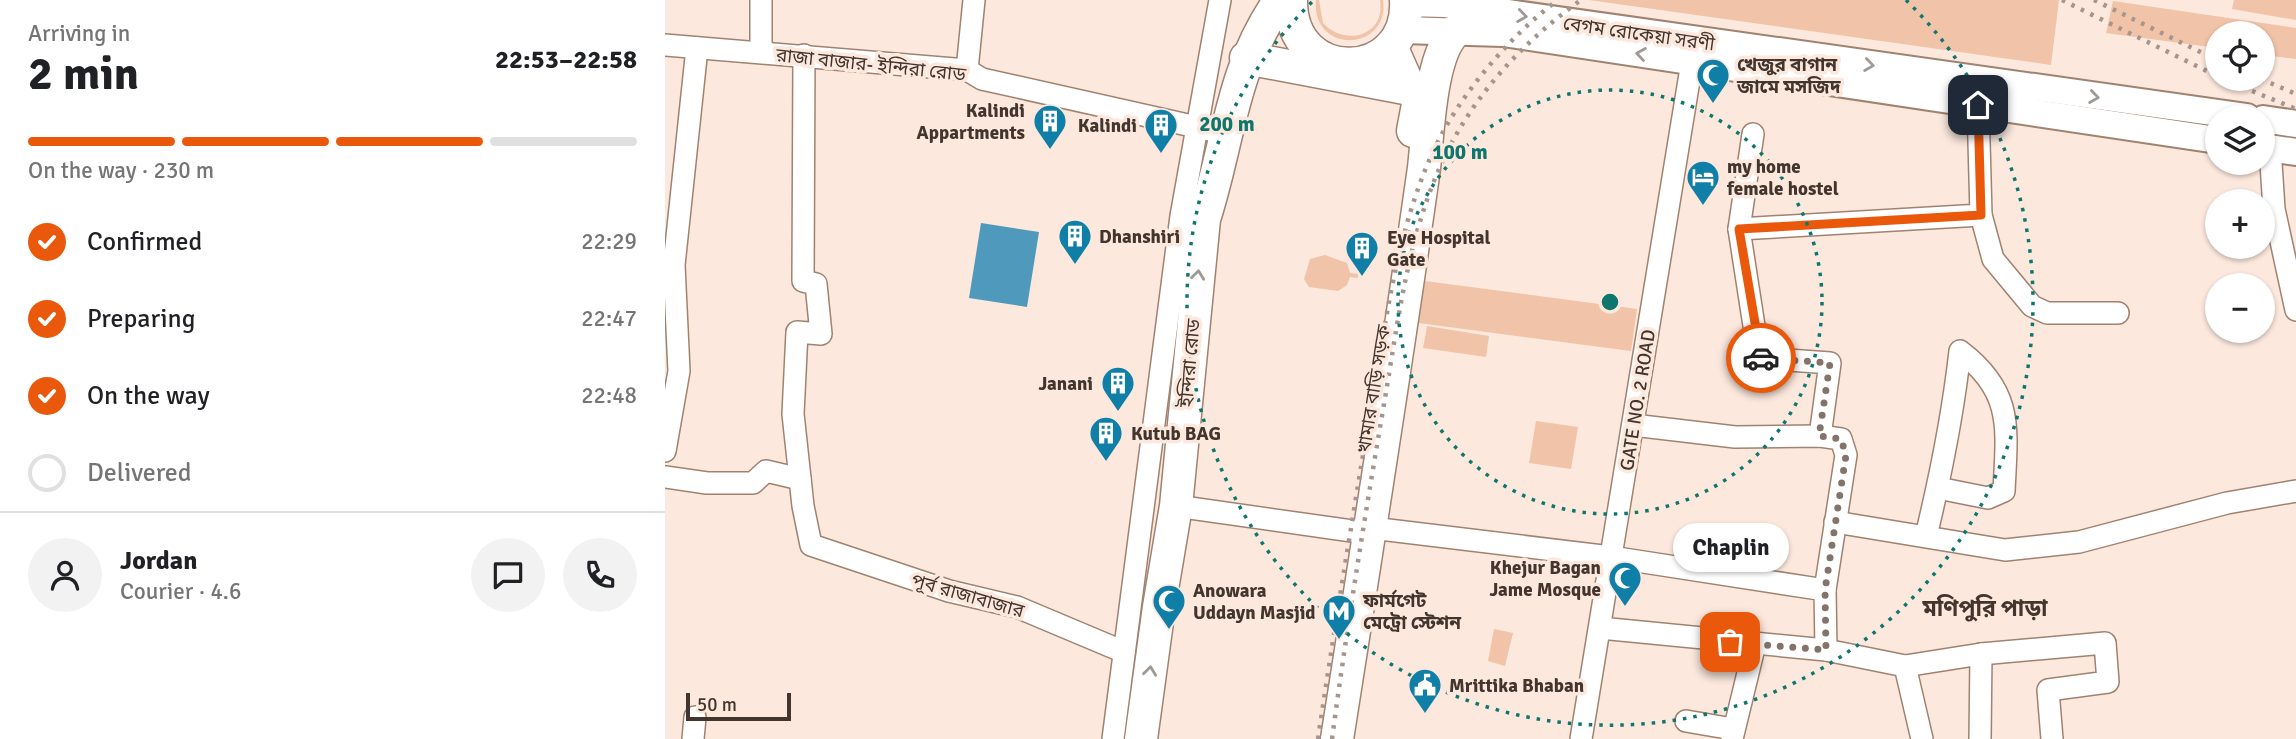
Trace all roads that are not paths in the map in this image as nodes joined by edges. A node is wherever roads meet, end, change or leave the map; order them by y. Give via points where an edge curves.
1 (761, 0) edge
2 (974, 0) edge
3 (1220, 0) edge
4 (1279, 0) edge
5 (1291, 0) edge
6 (1475, 5) edge
7 (1401, 20) edge
8 (1456, 32) junction
9 (665, 45) edge
10 (697, 48) junction
11 (761, 52) junction
12 (804, 55) junction
13 (1246, 58) junction
14 (1692, 62) junction
15 (967, 70) junction
16 (1410, 89) junction
17 (1978, 105) junction
18 (2205, 111) edge
19 (2275, 121) edge
20 (2296, 124) edge
21 (1211, 130) junction
22 (1753, 134) dead end
23 (2205, 138) edge
24 (2276, 149) edge
25 (1981, 215) junction
26 (1739, 229) junction
27 (2296, 310) edge
28 (2118, 313) dead end
29 (1633, 425) junction
30 (1819, 436) junction
31 (665, 451) edge
32 (665, 477) edge
33 (800, 479) junction
34 (1938, 488) junction
35 (2296, 491) edge
36 (1176, 506) junction
37 (1835, 522) junction
38 (1361, 530) junction
39 (1926, 536) junction
40 (1611, 556) junction
41 (1825, 590) junction
42 (1599, 628) junction
43 (1755, 644) junction
44 (1826, 650) junction
45 (1124, 652) junction
46 (1981, 654) junction
47 (1905, 666) junction
48 (695, 717) dead end
49 (1686, 720) dead end
50 (1145, 731) edge
51 (1732, 734) edge
52 (693, 739) edge
53 (1113, 739) edge
54 (1315, 739) edge
55 (1336, 739) edge
56 (1581, 739) edge
57 (1922, 739) edge
58 (1980, 739) edge
59 (2052, 739) edge

1 - 11 street
2 - 15 street
3 - 21 street
4 - 13 highway, ইন্দিরা রোড
5 - 7 highway via 1298,35 1314,53 1336,63 1371,60
6 - 7 main road, বেগম রোকেয়া সরণী via 1444,4
6 -> 18 main road, বেগম রোকেয়া সরণী
7 - 8 main road, বেগম রোকেয়া সরণী
7 - 16 highway, খামার বাড়ি সড়ক
14 -> 8 main road, বেগম রোকেয়া সরণী via 1503,33
8 - 38 highway via 1441,53
9 - 10 street, রাজা বাজার- ইন্দিরা রোড
10 - 11 street, রাজা বাজার- ইন্দিরা রোড
10 - 31 street via 674,265 679,371
11 - 12 street, রাজা বাজার- ইন্দিরা রোড
12 - 15 street, রাজা বাজার- ইন্দিরা রোড
12 - 33 street via 803,281 817,284 821,334 797,332 793,414
13 - 16 highway
13 - 21 highway, ইন্দিরা রোড
14 - 17 main road, বেগম রোকেয়া সরণী
14 - 29 street, GATE NO. 2 ROAD
15 - 21 street, রাজা বাজার- ইন্দিরা রোড via 994,82
16 - 38 highway, খামার বাড়ি সড়ক via 1419,99
17 - 23 main road, বেগম রোকেয়া সরণী
17 - 25 street
19 - 20 main road
36 -> 21 highway, ইন্দিরা রোড via 1204,219 1216,184
21 - 45 street, ইন্দিরা রোড
22 - 26 street
24 - 27 street via 2274,209
25 - 26 street
25 - 28 street via 1993,259 2032,306 2047,313
26 - 30 street via 1759,358 1830,363
29 - 30 street via 1735,437
29 - 40 street, GATE NO. 2 ROAD
30 - 37 street via 1841,439 1845,447
32 - 33 street via 753,483 766,471
33 - 45 street, পূর্ব রাজাবাজার via 811,545 949,591 1017,607
34 - 34 street via 1946,454 1960,351 1989,375 2003,402 2004,491 1988,498
34 - 39 street
35 - 39 street via 2215,506 2079,542 2005,550
36 - 38 street
50 -> 36 highway, ইন্দিরা রোড
37 - 39 street
37 - 41 street
38 - 40 street
38 - 54 highway, খামার বাড়ি সড়ক
38 - 55 highway
40 - 41 street
40 - 42 street, GATE NO. 2 ROAD
41 - 44 street
42 - 43 street
42 - 56 street, GATE NO. 2 ROAD
43 - 44 street
43 - 51 street
44 - 47 street
45 - 53 street, ইন্দিরা রোড
46 - 47 street
46 - 58 street
46 - 59 street via 2105,643 2108,682 2048,690
47 - 57 street
48 - 52 street
49 - 51 street

